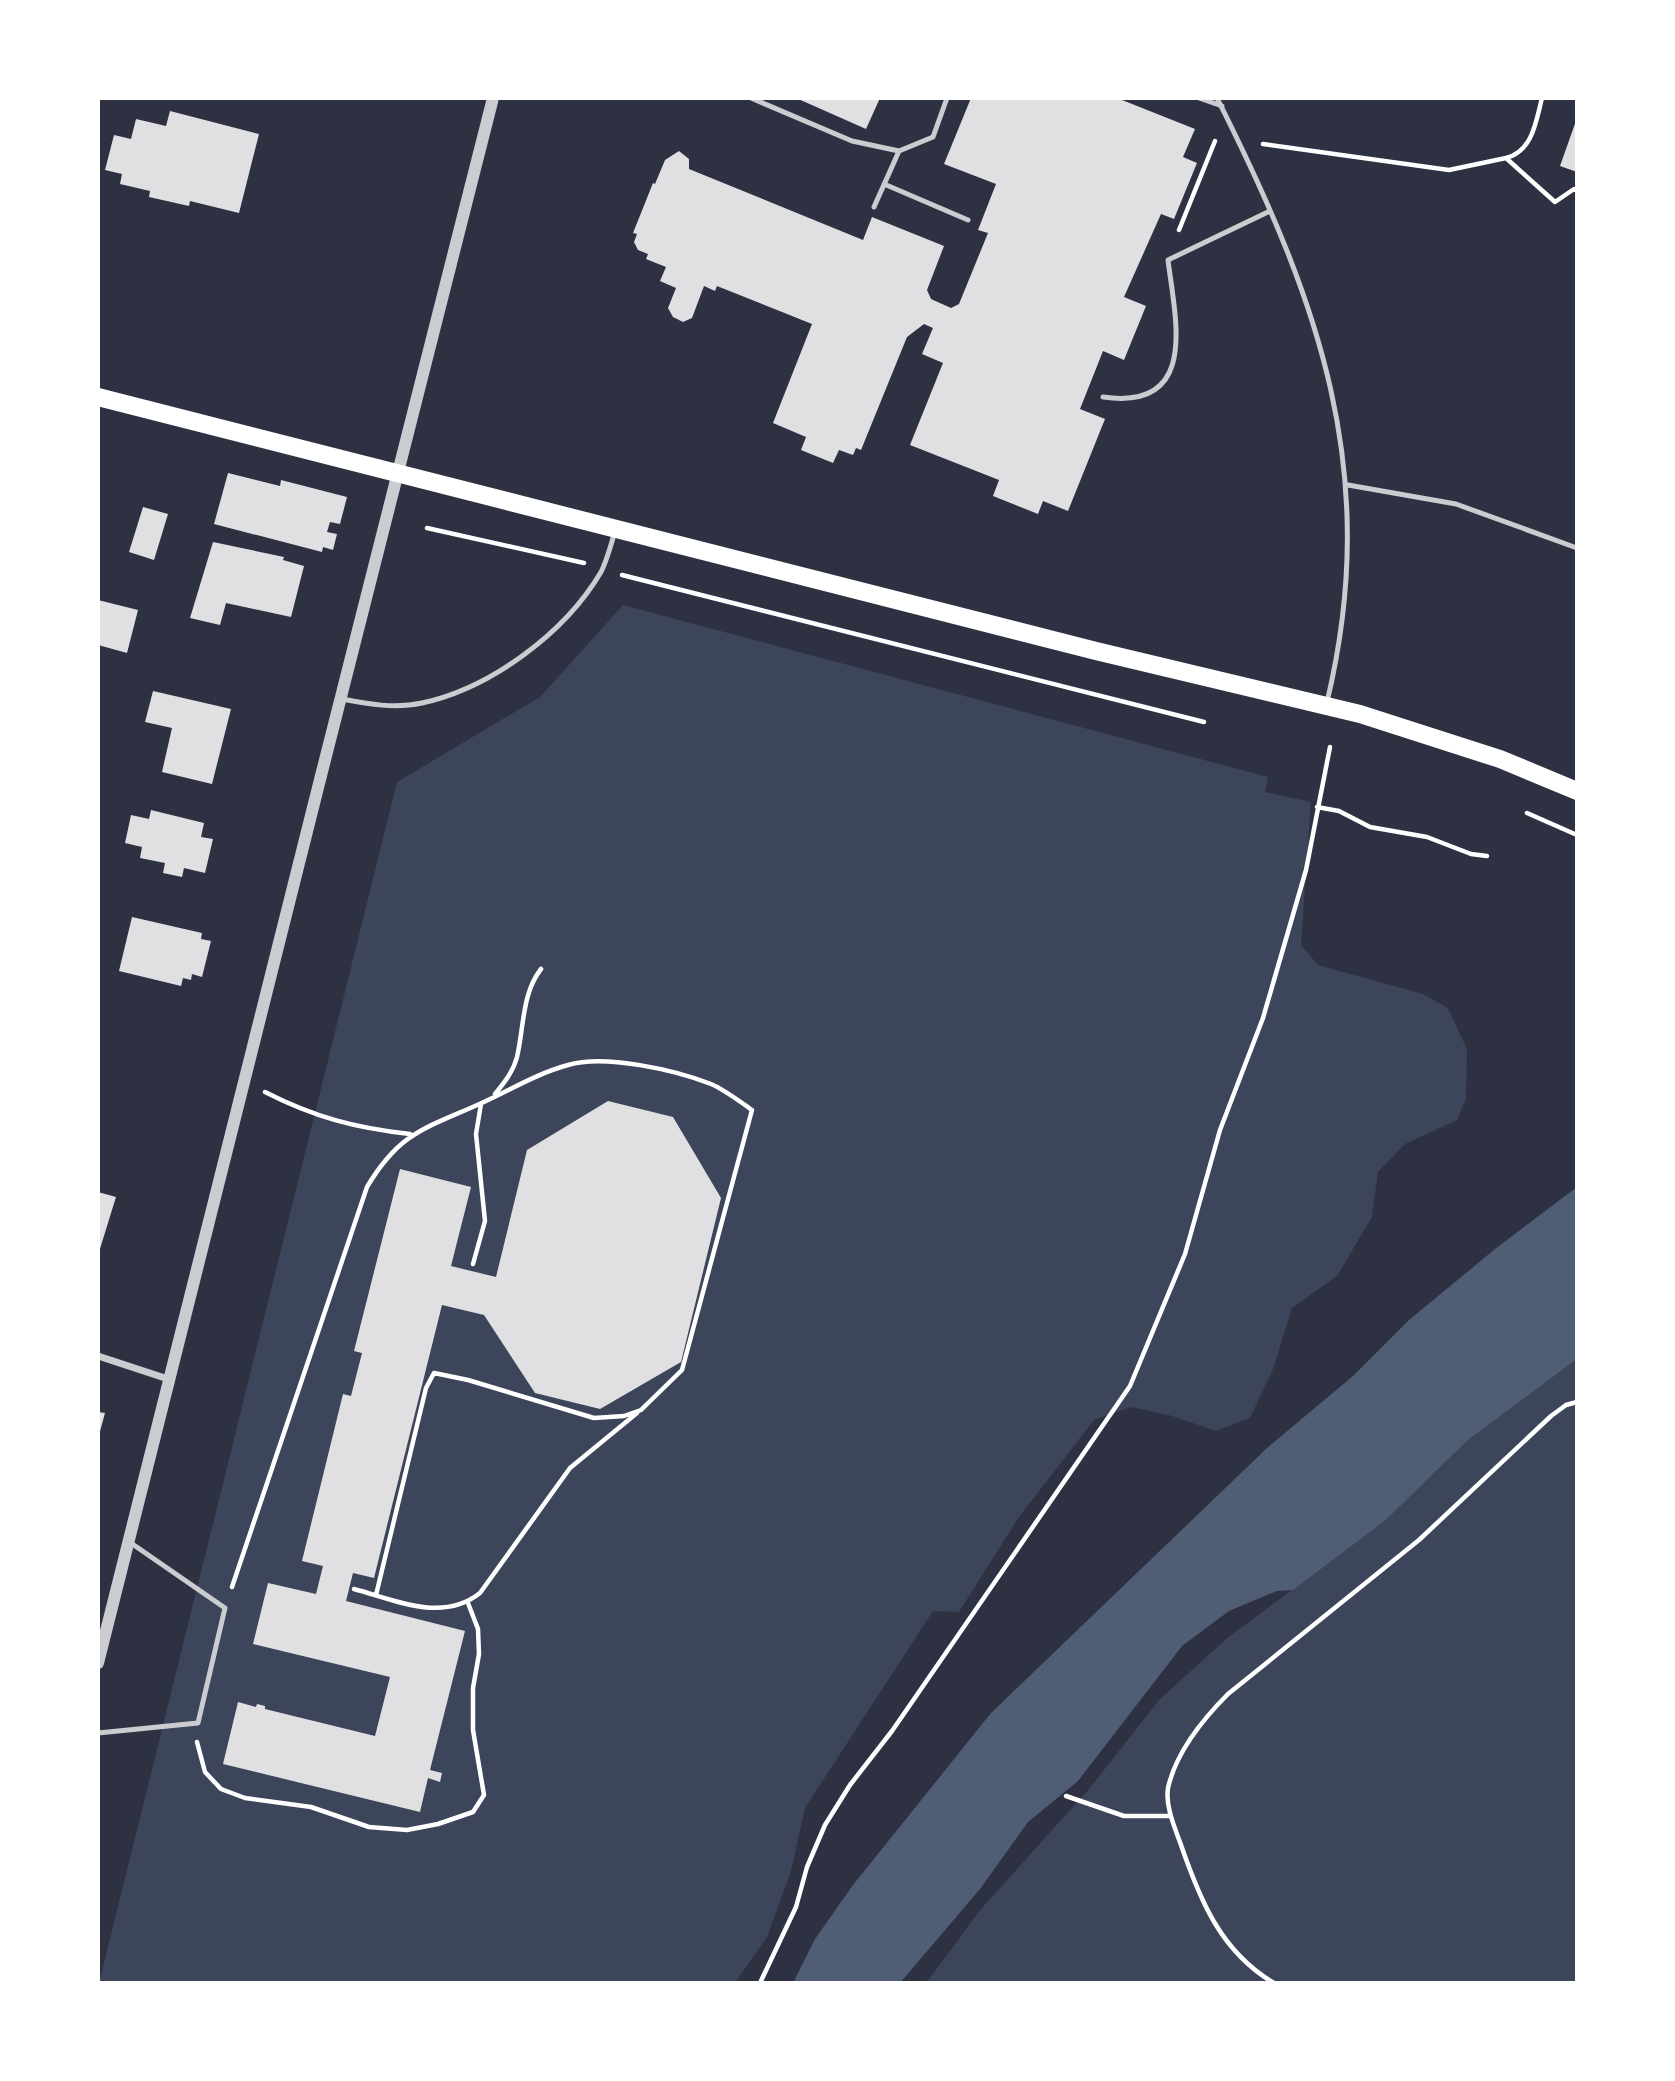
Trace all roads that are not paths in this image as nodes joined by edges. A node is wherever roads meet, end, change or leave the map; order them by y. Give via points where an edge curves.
1 (493, 98) edge
2 (751, 98) edge
3 (947, 98) edge
4 (1199, 98) edge
5 (1217, 98) edge
6 (1222, 106) junction
7 (899, 151) junction
8 (884, 184) junction
9 (874, 207) dead end
10 (1270, 211) junction
11 (968, 219) dead end
12 (98, 397) edge
13 (1103, 397) dead end
14 (399, 472) junction
15 (1348, 485) junction
16 (616, 529) junction
17 (1577, 548) edge
18 (338, 698) junction
19 (1326, 706) junction
20 (1577, 791) edge
21 (98, 1356) edge
22 (167, 1379) junction
23 (127, 1541) junction
24 (98, 1663) edge
25 (98, 1733) edge

1 - 14 street
2 - 7 lane via 852,141
3 - 7 lane via 933,137
4 - 6 lane
5 - 6 lane
6 - 10 lane
7 - 8 lane
8 - 9 lane
8 - 11 lane
10 - 13 lane via 1168,260 1178,346 1174,363 1165,378 1145,393 1120,400
10 - 15 lane via 1321,347
12 - 14 main road
14 - 16 main road
14 - 18 street
15 - 17 lane via 1456,504
15 - 19 lane via 1348,591
16 - 18 lane via 603,569 574,608 520,656 446,696 419,703 370,704
16 - 19 main road
18 - 22 street
19 - 20 main road via 1434,736
21 - 22 street
22 - 23 street
23 - 24 street
23 - 25 lane via 225,1608 198,1723

